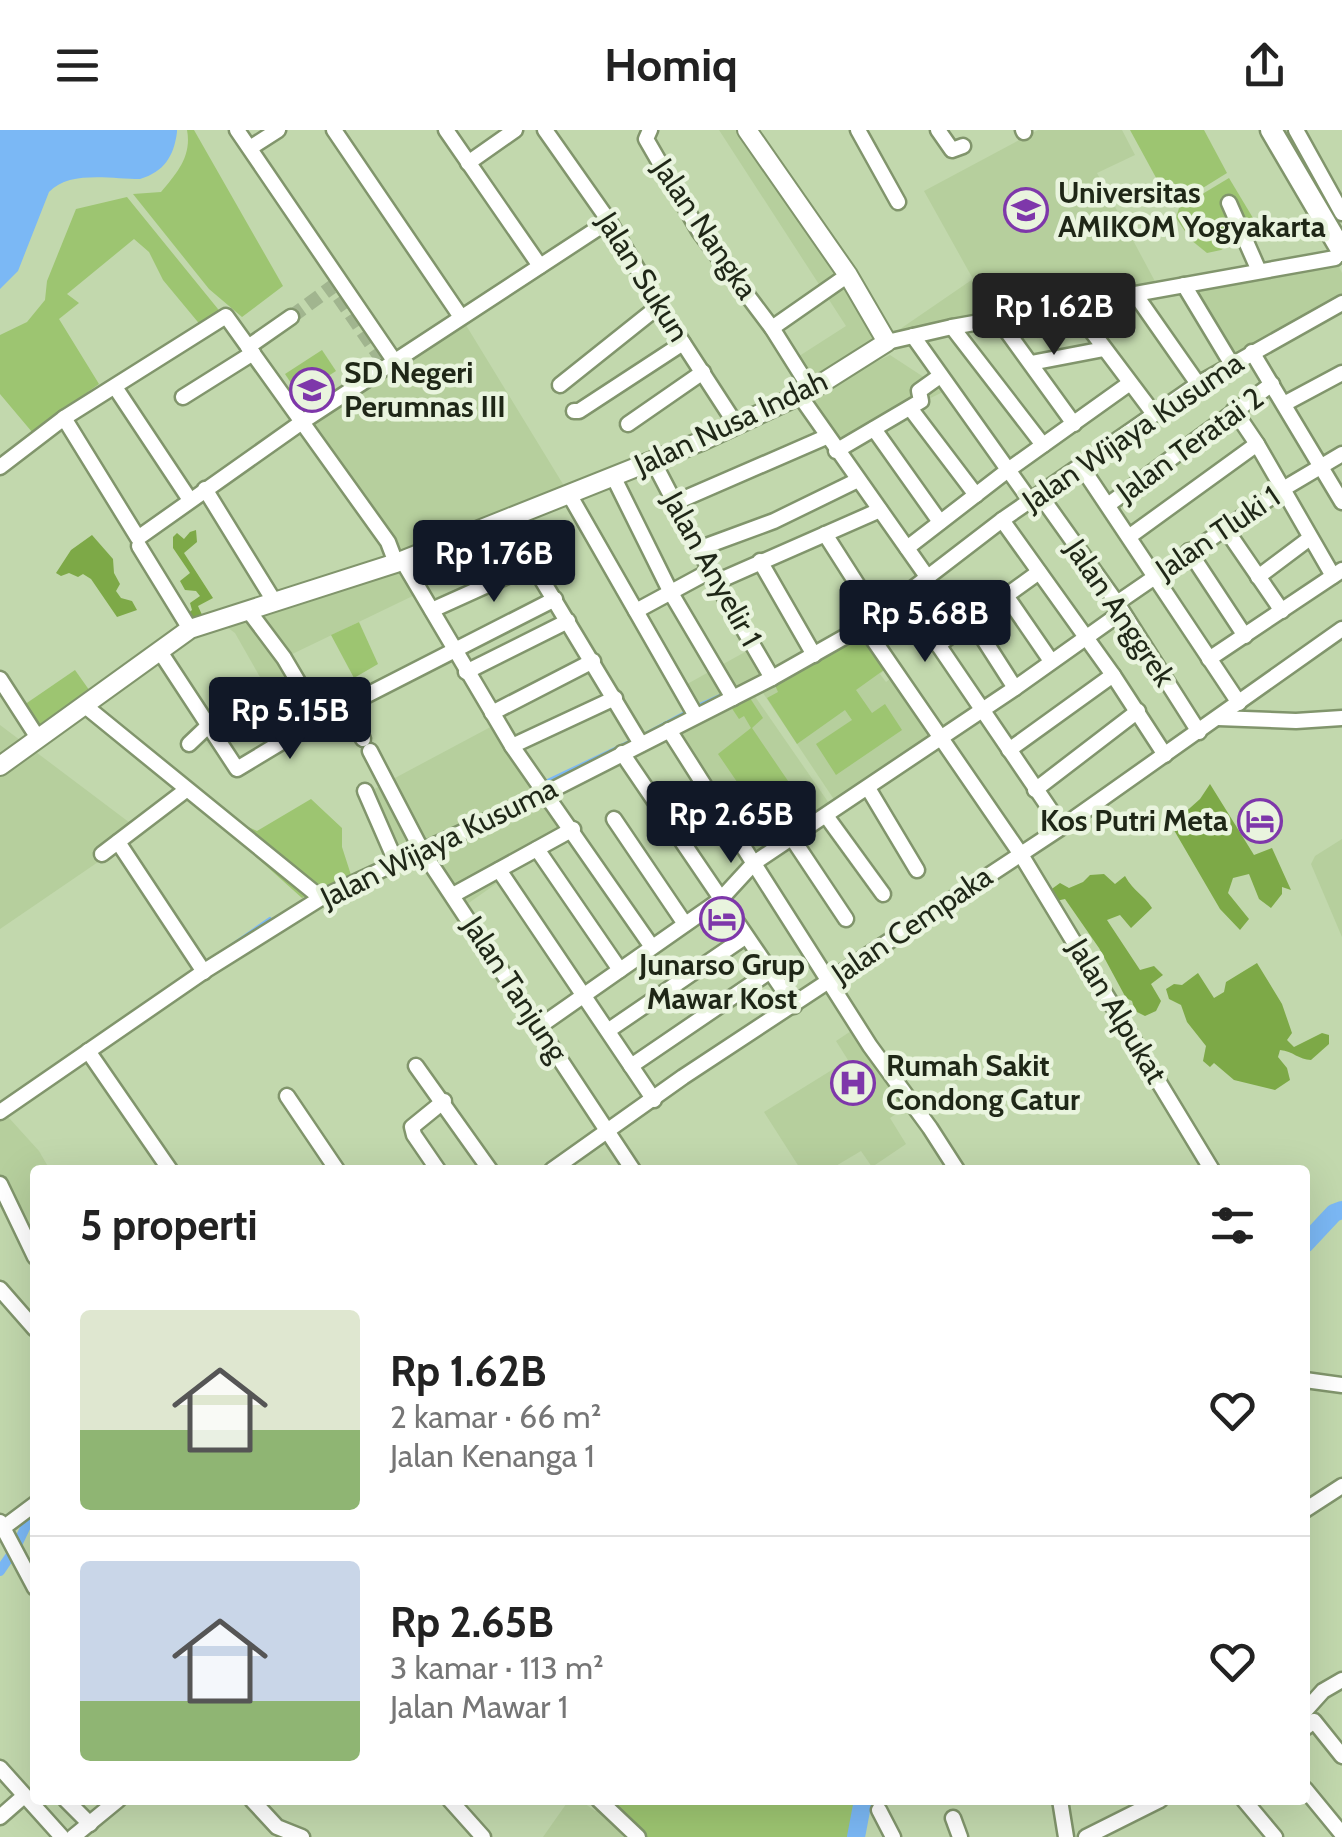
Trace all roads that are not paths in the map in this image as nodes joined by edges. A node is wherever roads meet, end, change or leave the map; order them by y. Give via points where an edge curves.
1 (238, 130) edge
2 (278, 130) edge
3 (334, 130) edge
4 (446, 130) edge
5 (515, 130) edge
6 (545, 130) edge
7 (650, 130) edge
8 (748, 130) edge
9 (858, 130) edge
10 (938, 130) edge
11 (1261, 130) edge
12 (1272, 130) edge
13 (1286, 130) edge
14 (1296, 130) edge
15 (963, 146) dead end
16 (250, 148) junction
17 (468, 163) junction
18 (898, 202) dead end
19 (1228, 203) dead end
20 (1342, 213) edge
21 (609, 221) junction
22 (1342, 228) edge
23 (1340, 260) edge
24 (540, 266) junction
25 (1259, 272) junction
26 (848, 275) junction
27 (1184, 285) junction
28 (1135, 294) junction
29 (1342, 303) edge
30 (1072, 305) junction
31 (659, 306) junction
32 (461, 317) junction
33 (290, 318) tunnel mouth
34 (998, 318) junction
35 (952, 327) junction
36 (772, 328) junction
37 (913, 336) junction
38 (887, 342) junction
39 (683, 343) junction
40 (1104, 349) junction
41 (250, 350) junction
42 (1252, 352) junction
43 (395, 362) junction
44 (1031, 363) junction
45 (1230, 363) junction
46 (702, 372) junction
47 (1342, 373) edge
48 (940, 376) junction
49 (1130, 383) junction
50 (560, 384) dead end
51 (1198, 384) junction
52 (1272, 384) junction
53 (115, 387) junction
54 (805, 393) junction
55 (182, 396) dead end
56 (1284, 404) junction
57 (910, 408) junction
58 (1234, 410) junction
59 (574, 411) dead end
60 (1154, 414) junction
61 (64, 418) junction
62 (302, 422) junction
63 (628, 424) dead end
64 (1074, 424) junction
65 (737, 426) junction
66 (874, 428) junction
67 (826, 437) junction
68 (1257, 444) junction
69 (1043, 446) junction
70 (836, 451) junction
71 (1342, 454) edge
72 (653, 461) junction
73 (1081, 466) junction
74 (1321, 466) junction
75 (0, 467) edge
76 (1008, 470) junction
77 (614, 478) junction
78 (858, 480) junction
79 (1283, 488) junction
80 (205, 489) junction
81 (572, 494) junction
82 (976, 494) junction
83 (1036, 498) junction
84 (190, 500) junction
85 (1342, 502) edge
86 (674, 503) junction
87 (1108, 505) junction
88 (880, 510) junction
89 (506, 520) junction
90 (1002, 520) junction
91 (940, 522) junction
92 (1225, 528) junction
93 (825, 534) junction
94 (1130, 536) junction
95 (1310, 538) junction
96 (139, 542) junction
97 (906, 548) junction
98 (698, 549) junction
99 (1189, 551) junction
100 (760, 561) junction
101 (399, 562) junction
102 (534, 564) junction
103 (1039, 572) junction
104 (1338, 573) edge
105 (713, 576) junction
106 (1154, 576) junction
107 (928, 578) junction
108 (1258, 578) junction
109 (671, 592) junction
110 (905, 596) junction
111 (1007, 597) junction
112 (555, 600) junction
113 (274, 601) junction
114 (1120, 608) junction
115 (248, 610) junction
116 (432, 610) junction
117 (1282, 611) junction
118 (636, 612) junction
119 (878, 617) junction
120 (568, 621) junction
121 (972, 621) junction
122 (864, 626) junction
123 (190, 629) junction
124 (1342, 629) edge
125 (1245, 636) junction
126 (1084, 637) junction
127 (938, 645) junction
128 (453, 649) junction
129 (159, 650) junction
130 (814, 655) junction
131 (1209, 660) junction
132 (593, 661) junction
133 (1051, 661) junction
134 (466, 672) junction
135 (1113, 675) junction
136 (0, 678) edge
137 (772, 678) junction
138 (1015, 688) junction
139 (730, 694) junction
140 (615, 698) junction
141 (1238, 703) junction
142 (84, 705) junction
143 (346, 706) junction
144 (980, 710) junction
145 (694, 712) junction
146 (1138, 712) junction
147 (492, 713) junction
148 (1342, 718) edge
149 (320, 719) junction
150 (1221, 719) junction
151 (209, 725) junction
152 (668, 730) junction
153 (1198, 732) junction
154 (38, 738) junction
155 (939, 738) junction
156 (639, 741) junction
157 (190, 744) dead end
158 (512, 746) junction
159 (1009, 750) junction
160 (622, 753) junction
161 (1165, 755) junction
162 (0, 766) edge
163 (868, 788) junction
164 (186, 790) junction
165 (1035, 790) junction
166 (364, 792) dead end
167 (543, 794) junction
168 (826, 817) junction
169 (614, 819) dead end
170 (1062, 827) junction
171 (573, 829) junction
172 (792, 838) junction
173 (118, 842) junction
174 (421, 849) junction
175 (537, 849) junction
176 (1020, 853) junction
177 (102, 854) dead end
178 (396, 862) junction
179 (754, 863) junction
180 (499, 870) junction
181 (917, 870) dead end
182 (883, 894) dead end
183 (453, 895) junction
184 (321, 898) junction
185 (720, 900) junction
186 (846, 919) dead end
187 (685, 924) junction
188 (745, 937) junction
189 (652, 947) junction
190 (620, 970) junction
191 (204, 972) junction
192 (769, 972) junction
193 (829, 981) junction
194 (584, 995) junction
195 (794, 1006) junction
196 (540, 1026) junction
197 (609, 1030) junction
198 (88, 1051) junction
199 (416, 1066) dead end
200 (631, 1066) junction
201 (287, 1096) dead end
202 (654, 1100) junction
203 (444, 1101) junction
204 (0, 1112) edge
205 (606, 1132) junction
206 (167, 1165) edge
207 (334, 1165) edge
208 (435, 1165) edge
209 (487, 1165) edge
210 (559, 1165) edge
211 (629, 1165) edge
212 (954, 1165) edge
213 (1209, 1165) edge
214 (0, 1184) edge
215 (30, 1247) edge
216 (0, 1289) edge
217 (30, 1324) edge
218 (1310, 1381) edge
219 (1342, 1385) edge
220 (1342, 1486) edge
221 (30, 1507) edge
222 (1310, 1507) edge
223 (2, 1525) edge
224 (30, 1555) edge
225 (20, 1560) junction
226 (30, 1579) edge
227 (1342, 1680) edge
228 (1310, 1706) edge
229 (1310, 1724) edge
230 (1342, 1756) edge
231 (0, 1768) edge
232 (24, 1796) junction
233 (1310, 1796) edge
234 (30, 1802) edge
235 (32, 1805) edge
236 (71, 1805) edge
237 (112, 1805) edge
238 (257, 1805) edge
239 (454, 1805) edge
240 (604, 1805) edge
241 (1061, 1805) edge
242 (1150, 1805) edge
243 (1248, 1805) edge
244 (878, 1810) dead end
245 (0, 1817) edge
246 (952, 1818) dead end
247 (90, 1824) junction
248 (1342, 1834) edge
249 (62, 1837) edge
250 (74, 1837) edge
251 (302, 1837) edge
252 (483, 1837) edge
253 (638, 1837) edge
254 (893, 1837) edge
255 (960, 1837) edge
256 (1066, 1837) edge
257 (1086, 1837) edge
258 (1276, 1837) edge

1 - 16 street
2 - 16 street
3 - 32 street
4 - 17 street
5 - 17 street
6 - 21 street, Jalan Sukun
7 - 36 street, Jalan Nangka via 646,139 699,231
8 - 26 main road
9 - 18 street
10 - 15 street via 952,150
11 - 23 street
12 - 23 highway
13 - 22 highway
14 - 20 street
16 - 43 street
17 - 24 street
19 - 25 street
21 - 24 street
21 - 31 street, Jalan Sukun
23 - 25 street, Jalan Nusa Indah
24 - 32 street
25 - 27 street, Jalan Nusa Indah
26 - 36 street
26 - 38 main road
27 - 28 street, Jalan Nusa Indah
27 - 45 street
28 - 30 street, Jalan Nusa Indah
28 - 51 street
29 - 42 street, Jalan Wijaya Kusuma
30 - 34 street, Jalan Nusa Indah
30 - 40 street
31 - 39 street, Jalan Sukun
31 - 50 street
32 - 43 street
33 - 41 street
34 - 35 street, Jalan Nusa Indah
34 - 44 street
35 - 37 street, Jalan Nusa Indah
35 - 69 street
36 - 54 street
37 - 38 street, Jalan Nusa Indah
37 - 48 street, Jalan Anggrek
38 - 54 main road, Jalan Nusa Indah
39 - 46 street, Jalan Sukun
39 - 59 street
40 - 44 street
40 - 49 street
41 - 53 street via 226,316
41 - 55 street
41 - 62 street
42 - 45 street, Jalan Wijaya Kusuma
42 - 52 street
43 - 62 street
44 - 64 street
45 - 51 street, Jalan Wijaya Kusuma
46 - 63 street
46 - 65 street, Jalan Sukun
47 - 56 street
48 - 57 street via 919,391 922,400
48 - 76 street, Jalan Anggrek
49 - 60 street
49 - 64 street
51 - 60 street, Jalan Wijaya Kusuma
52 - 56 street
52 - 58 street, Jalan Teratai 2
53 - 61 street
53 - 84 street
54 - 65 main road, Jalan Nusa Indah
54 - 67 street
56 - 74 street
57 - 66 street
57 - 82 street
58 - 68 street
58 - 87 street, Jalan Teratai 2
60 - 73 street, Jalan Wijaya Kusuma
61 - 75 street
61 - 96 street
62 - 80 street
62 - 101 street
64 - 69 street
65 - 72 main road, Jalan Nusa Indah
66 - 70 street
66 - 91 street
67 - 70 street
67 - 86 street
68 - 79 street
68 - 94 street
69 - 76 street
70 - 78 street
71 - 74 street, Jalan Tluki 1
72 - 77 main road, Jalan Nusa Indah
72 - 86 street, Jalan Anyelir 1
73 - 83 street, Jalan Wijaya Kusuma
73 - 87 street
74 - 79 street, Jalan Tluki 1
74 - 85 street
76 - 82 street
76 - 83 street, Jalan Anggrek
77 - 81 main road, Jalan Nusa Indah
77 - 109 street
78 - 88 street
78 - 98 street
79 - 92 street, Jalan Tluki 1
79 - 95 street
80 - 84 street
80 - 113 street
81 - 89 main road, Jalan Nusa Indah
81 - 118 street
82 - 91 street
83 - 90 street, Jalan Wijaya Kusuma
83 - 114 street, Jalan Anggrek
84 - 96 street
86 - 98 street, Jalan Anyelir 1
87 - 94 street
88 - 93 street
88 - 97 street
89 - 101 main road, Jalan Nusa Indah
89 - 102 street
90 - 103 street
90 - 107 street, Jalan Wijaya Kusuma
91 - 97 street
92 - 99 street, Jalan Tluki 1
92 - 108 street
93 - 100 street
93 - 119 street
94 - 106 street
95 - 104 street
95 - 108 street
96 - 123 street
97 - 107 street
98 - 105 street, Jalan Anyelir 1
99 - 106 street, Jalan Tluki 1
99 - 125 street
100 - 105 street
100 - 130 street
101 - 113 main road, Jalan Nusa Indah
101 - 116 street
102 - 112 street
102 - 116 street
103 - 111 street
103 - 126 street
104 - 117 street
105 - 109 street
105 - 137 street, Jalan Anyelir 1
106 - 114 street, Jalan Tluki 1
106 - 131 street
107 - 110 street, Jalan Wijaya Kusuma
108 - 117 street
109 - 118 street
109 - 139 street
110 - 119 street, Jalan Wijaya Kusuma
110 - 127 street
111 - 121 street
111 - 133 street
112 - 120 street
112 - 128 street
113 - 115 main road, Jalan Nusa Indah
114 - 126 street, Jalan Tluki 1
114 - 153 street, Jalan Anggrek
115 - 123 main road, Jalan Nusa Indah
115 - 149 street
116 - 128 street
117 - 125 street
118 - 145 street
119 - 122 street, Jalan Wijaya Kusuma
120 - 132 street
120 - 134 street
121 - 127 street
121 - 138 street
122 - 130 street, Jalan Wijaya Kusuma
122 - 155 street, Jalan Alpukat
123 - 129 main road, Jalan Nusa Indah
124 - 141 street, Jalan Cempaka
125 - 131 street
126 - 133 street, Jalan Tluki 1
126 - 135 street
127 - 144 street
128 - 134 street
128 - 143 street
129 - 142 main road, Jalan Nusa Indah
129 - 151 street
130 - 137 street, Jalan Wijaya Kusuma
131 - 141 street
132 - 140 street
132 - 147 street
133 - 138 street, Jalan Tluki 1
134 - 147 street
135 - 146 street
135 - 159 street
136 - 154 street
137 - 139 street, Jalan Wijaya Kusuma
138 - 144 street, Jalan Tluki 1
139 - 145 street, Jalan Wijaya Kusuma
140 - 156 street
140 - 158 street
141 - 150 street, Jalan Cempaka
142 - 154 main road, Jalan Nusa Indah
142 - 164 street
143 - 149 street
143 - 174 street, Jalan Tanjung
144 - 155 street, Jalan Tluki 1
144 - 159 street
145 - 152 street, Jalan Wijaya Kusuma
146 - 161 street
146 - 165 street
147 - 158 street
148 - 150 street
149 - 151 street via 237,768
150 - 153 street, Jalan Cempaka
151 - 157 street
152 - 156 street, Jalan Wijaya Kusuma
152 - 179 street
153 - 161 street, Jalan Cempaka
154 - 162 main road, Jalan Nusa Indah
155 - 163 street, Jalan Tluki 1
155 - 176 street, Jalan Alpukat
156 - 160 street, Jalan Wijaya Kusuma
158 - 167 street
159 - 165 street
160 - 167 street, Jalan Wijaya Kusuma
160 - 185 street
161 - 170 street, Jalan Cempaka
163 - 168 street, Jalan Tluki 1
163 - 181 street
164 - 173 street
164 - 184 street
165 - 170 street
166 - 178 street
167 - 171 street
167 - 174 street, Jalan Wijaya Kusuma
168 - 172 street, Jalan Tluki 1
168 - 182 street
169 - 187 street
170 - 176 street, Jalan Cempaka
171 - 175 street
171 - 189 street
172 - 179 street, Jalan Tluki 1
172 - 186 street
173 - 177 street
173 - 191 street
174 - 178 street, Jalan Wijaya Kusuma
174 - 183 street, Jalan Tanjung
175 - 180 street
175 - 190 street
176 - 193 street, Jalan Cempaka
176 - 213 street, Jalan Alpukat
178 - 184 street, Jalan Wijaya Kusuma
179 - 185 street, Jalan Tluki 1
179 - 193 street
180 - 183 street
180 - 194 street
183 - 196 street, Jalan Tanjung
184 - 191 street, Jalan Wijaya Kusuma
185 - 187 street, Jalan Tluki 1
185 - 188 street
187 - 189 street, Jalan Tluki 1
188 - 192 street
188 - 197 street
189 - 190 street, Jalan Tluki 1
190 - 194 street, Jalan Tluki 1
191 - 198 street, Jalan Wijaya Kusuma
192 - 195 street
192 - 200 street
193 - 195 street, Jalan Cempaka
193 - 212 street
194 - 196 street, Jalan Tluki 1
194 - 197 street
195 - 202 street, Jalan Cempaka
196 - 205 street, Jalan Tanjung
197 - 200 street
198 - 204 street, Jalan Wijaya Kusuma
198 - 206 street
199 - 203 street
200 - 202 street
201 - 207 street
202 - 205 street, Jalan Cempaka
203 - 208 street via 412,1127
203 - 209 street
205 - 210 street, Jalan Cempaka
205 - 211 street, Jalan Tanjung
214 - 215 street
216 - 217 street
218 - 219 street
220 - 222 street
221 - 223 street
223 - 225 street
224 - 225 street
225 - 226 street
227 - 228 street
229 - 230 street via 1314,1721
231 - 232 street
232 - 234 street
232 - 245 street
233 - 248 street
235 - 249 street
236 - 247 street
237 - 247 street
238 - 251 street via 277,1827
239 - 252 street
240 - 253 street
241 - 256 street
242 - 257 street
243 - 258 street
244 - 254 street
246 - 255 street
247 - 250 street

